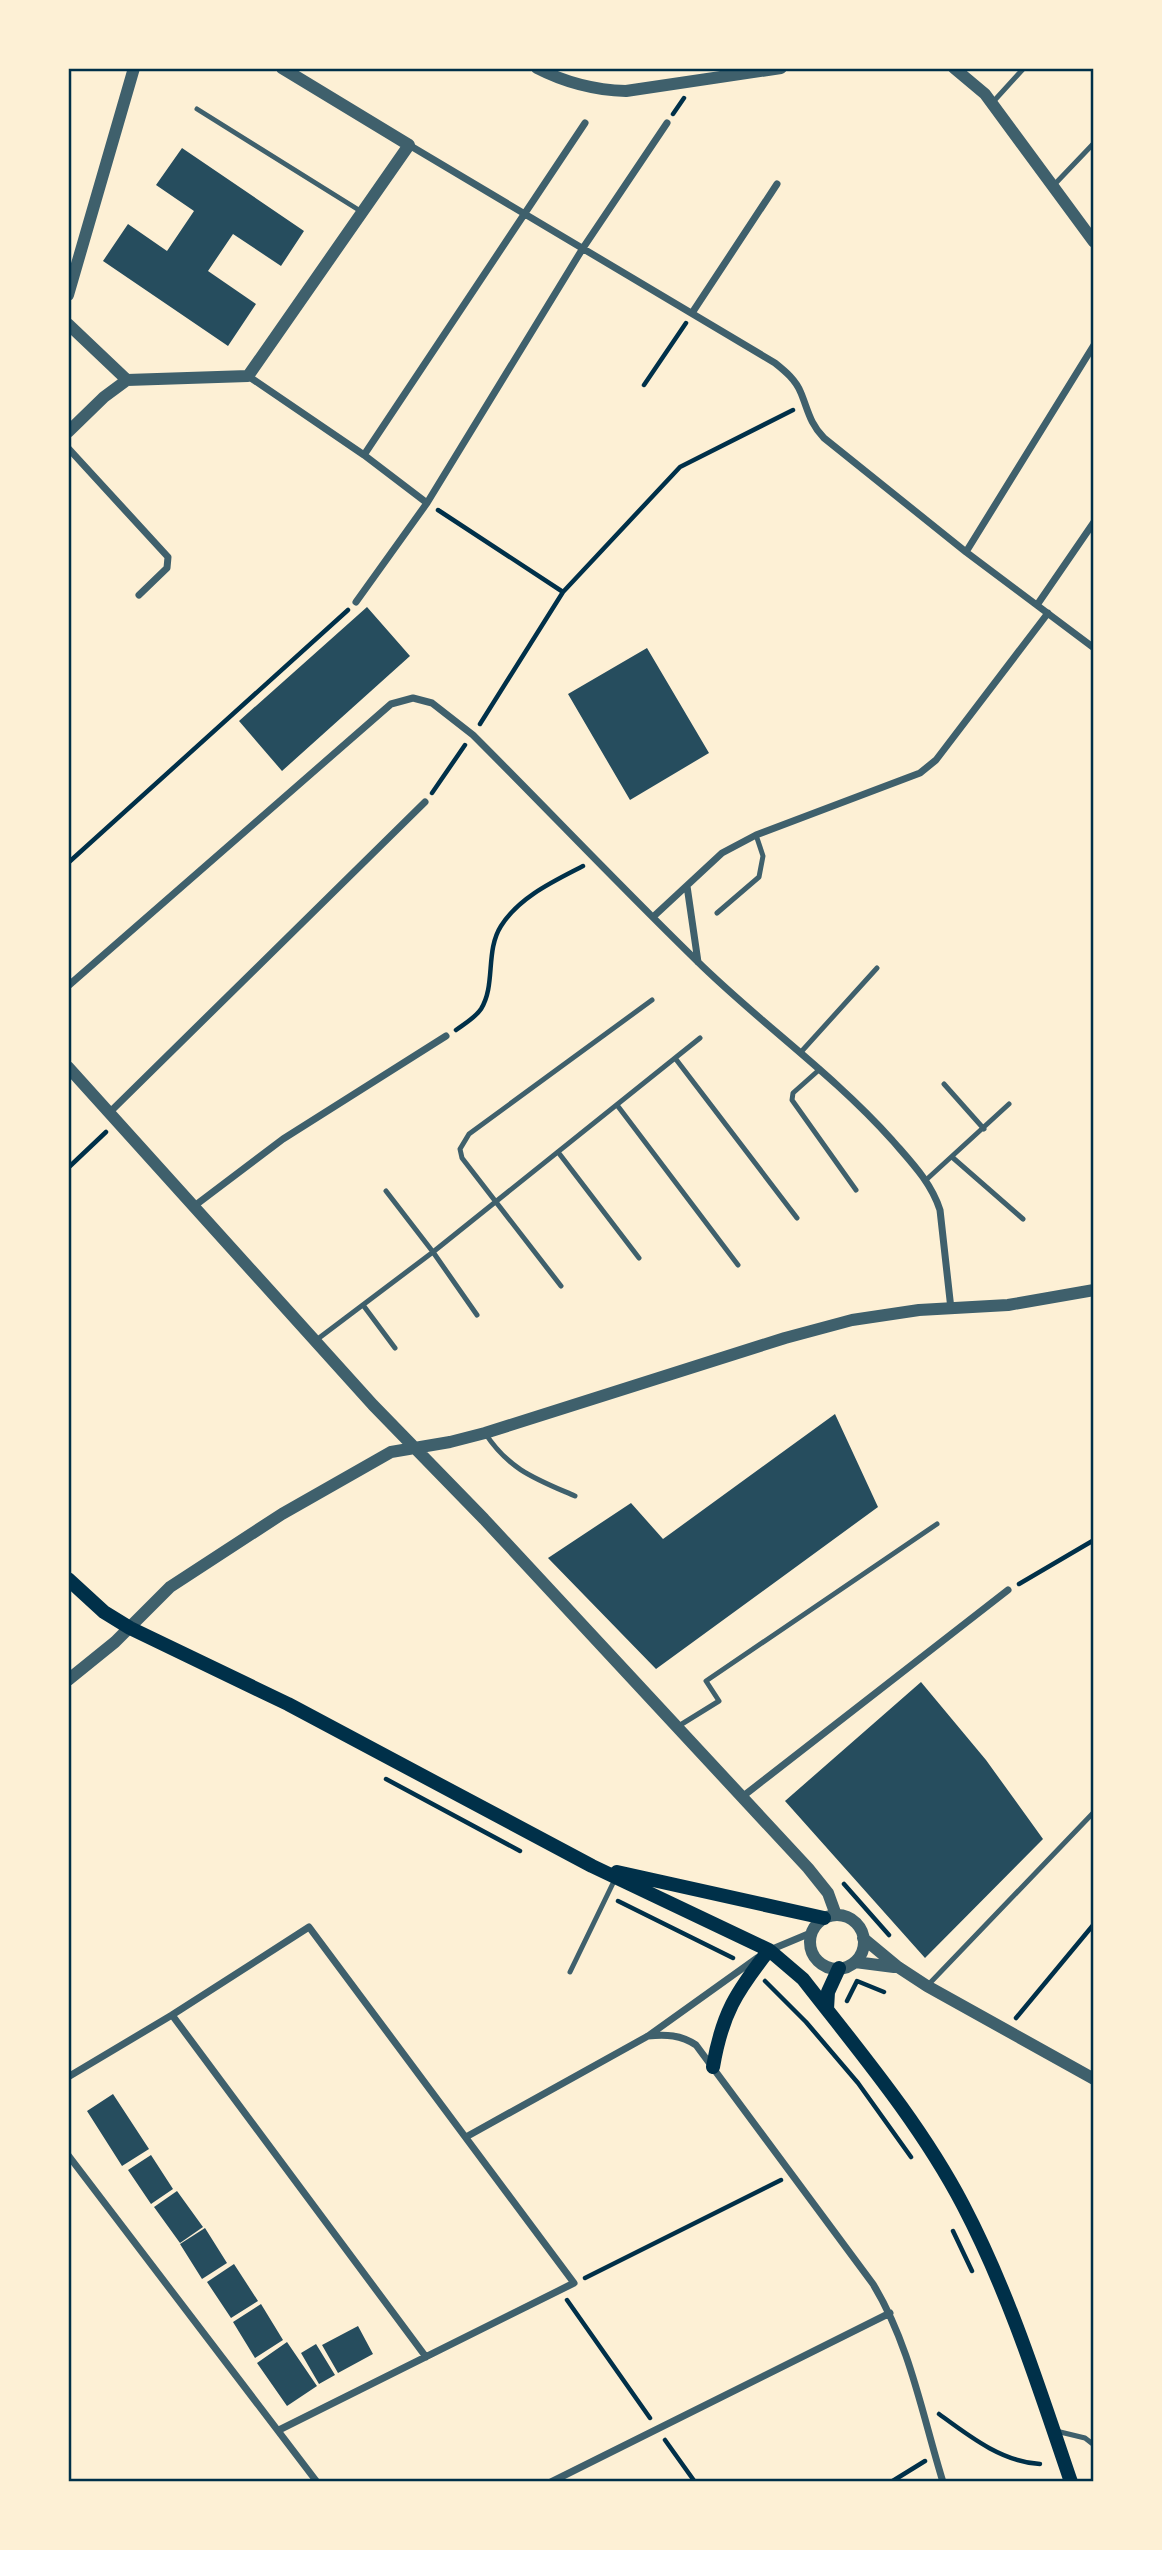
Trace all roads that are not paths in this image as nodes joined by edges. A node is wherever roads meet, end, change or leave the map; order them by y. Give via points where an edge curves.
1 (134, 68) edge
2 (282, 68) edge
3 (537, 68) edge
4 (781, 68) edge
5 (954, 68) edge
6 (1024, 68) edge
7 (992, 103) junction
8 (197, 109) dead end
9 (585, 122) dead end
10 (667, 123) dead end
11 (1094, 143) edge
12 (409, 145) junction
13 (778, 184) dead end
14 (1053, 186) junction
15 (362, 212) junction
16 (525, 213) junction
17 (1094, 242) edge
18 (583, 248) junction
19 (68, 295) edge
20 (692, 313) junction
21 (68, 324) edge
22 (1094, 345) edge
23 (248, 376) junction
24 (127, 380) junction
25 (68, 432) edge
26 (68, 448) edge
27 (364, 455) junction
28 (427, 503) junction
29 (1094, 522) edge
30 (966, 552) junction
31 (139, 595) dead end
32 (356, 602) road end
33 (1037, 605) junction
34 (1048, 613) junction
35 (1094, 649) edge
36 (425, 802) road end
37 (756, 835) junction
38 (687, 886) junction
39 (717, 913) dead end
40 (653, 917) junction
41 (698, 963) junction
42 (877, 968) dead end
43 (68, 986) edge
44 (652, 1000) dead end
45 (446, 1036) road end
46 (701, 1038) dead end
47 (801, 1052) junction
48 (675, 1058) junction
49 (68, 1067) edge
50 (820, 1069) junction
51 (944, 1084) dead end
52 (1009, 1104) dead end
53 (617, 1105) junction
54 (113, 1118) junction
55 (984, 1129) junction
56 (558, 1152) junction
57 (953, 1157) junction
58 (926, 1180) junction
59 (856, 1190) dead end
60 (386, 1191) dead end
61 (496, 1201) junction
62 (193, 1207) junction
63 (797, 1218) dead end
64 (1023, 1219) dead end
65 (433, 1252) junction
66 (639, 1258) dead end
67 (738, 1265) dead end
68 (561, 1286) dead end
69 (1094, 1290) edge
70 (363, 1305) junction
71 (951, 1309) junction
72 (477, 1315) dead end
73 (314, 1341) junction
74 (394, 1348) dead end
75 (485, 1433) junction
76 (414, 1447) junction
77 (575, 1496) dead end
78 (937, 1524) dead end
79 (68, 1579) edge
80 (1008, 1590) road end
81 (130, 1628) junction
82 (68, 1680) edge
83 (677, 1727) junction
84 (742, 1797) junction
85 (1094, 1812) edge
86 (592, 1866) junction
87 (616, 1877) junction
88 (830, 1917) junction
89 (813, 1931) junction
90 (863, 1938) junction
91 (769, 1950) junction
92 (855, 1962) junction
93 (750, 1967) junction
94 (898, 1967) junction
95 (839, 1968) junction
96 (570, 1972) dead end
97 (927, 1986) junction
98 (827, 2010) junction
99 (172, 2015) junction
100 (648, 2036) junction
101 (713, 2067) junction
102 (68, 2077) edge
103 (1094, 2079) edge
104 (466, 2137) junction
105 (68, 2155) edge
106 (890, 2312) junction
107 (426, 2357) junction
108 (279, 2430) junction
109 (1053, 2430) junction
110 (1094, 2445) edge
111 (317, 2482) edge
112 (551, 2482) edge
113 (943, 2482) edge
114 (1071, 2482) edge

1 - 19 street
2 - 12 street
3 - 4 street via 578,85 626,91
5 - 7 street
6 - 7 lane
7 - 14 street
8 - 15 lane
9 - 16 street
10 - 18 street
11 - 14 lane
12 - 15 street
12 - 16 street
13 - 20 street
14 - 17 street
15 - 23 street
16 - 18 street
16 - 27 street
18 - 20 street
18 - 28 street
20 - 30 street via 775,363 793,380 824,438
21 - 24 street
22 - 30 street
23 - 24 street
23 - 27 street
24 - 25 street
26 - 31 street via 168,557 167,568
27 - 28 street
28 - 32 street
29 - 33 street
30 - 33 street
33 - 34 street
34 - 35 street
34 - 37 street via 936,760 920,773
36 - 54 street
37 - 38 street via 722,853
37 - 39 lane via 763,856 759,877
38 - 40 street
38 - 41 street
40 - 41 street
40 - 43 street via 473,734 432,703 413,698 391,704
41 - 47 street
42 - 47 lane
44 - 61 lane via 469,1134 460,1149 462,1158
45 - 62 street via 283,1139
46 - 48 lane
47 - 50 street
48 - 53 lane
48 - 63 lane
49 - 54 street
50 - 58 street
50 - 59 lane via 793,1093 792,1100
51 - 55 lane
52 - 55 lane
53 - 56 lane
53 - 67 lane
54 - 62 street
55 - 57 lane
56 - 61 lane
56 - 66 lane
57 - 58 lane
57 - 64 lane
58 - 71 street via 940,1210
60 - 65 lane
61 - 65 lane
61 - 68 lane
62 - 73 street
65 - 70 lane
65 - 72 lane
69 - 71 street via 1009,1305
70 - 73 lane
70 - 74 lane
71 - 75 street via 887,1313 818,1328
73 - 76 street
75 - 76 street
75 - 77 lane via 510,1464
76 - 81 street via 366,1464 186,1574
76 - 83 street
78 - 83 lane via 705,1681 719,1701
79 - 81 main road via 104,1612
80 - 84 street
81 - 82 street
81 - 86 main road via 278,1699
83 - 84 street
84 - 88 street via 819,1881 832,1902
85 - 97 lane
86 - 87 main road
86 - 88 main road
87 - 91 main road
87 - 96 lane
88 - 89 street
88 - 90 street via 851,1919
89 - 91 street
89 - 95 street via 814,1955 824,1965
90 - 92 street
90 - 94 street
91 - 93 main road
91 - 98 main road via 803,1979
92 - 94 street
92 - 95 street
93 - 100 street
93 - 101 main road via 723,2021
94 - 97 street
95 - 98 main road via 831,1983
97 - 103 street
98 - 109 main road via 899,2105 961,2203 1013,2315
99 - 102 street
99 - 104 street via 309,1927
99 - 107 street
100 - 101 street via 686,2039
100 - 104 street
101 - 106 street
104 - 107 street via 574,2283
105 - 108 street
106 - 112 street
106 - 113 street
107 - 108 street
108 - 111 street
109 - 110 lane
109 - 114 main road

